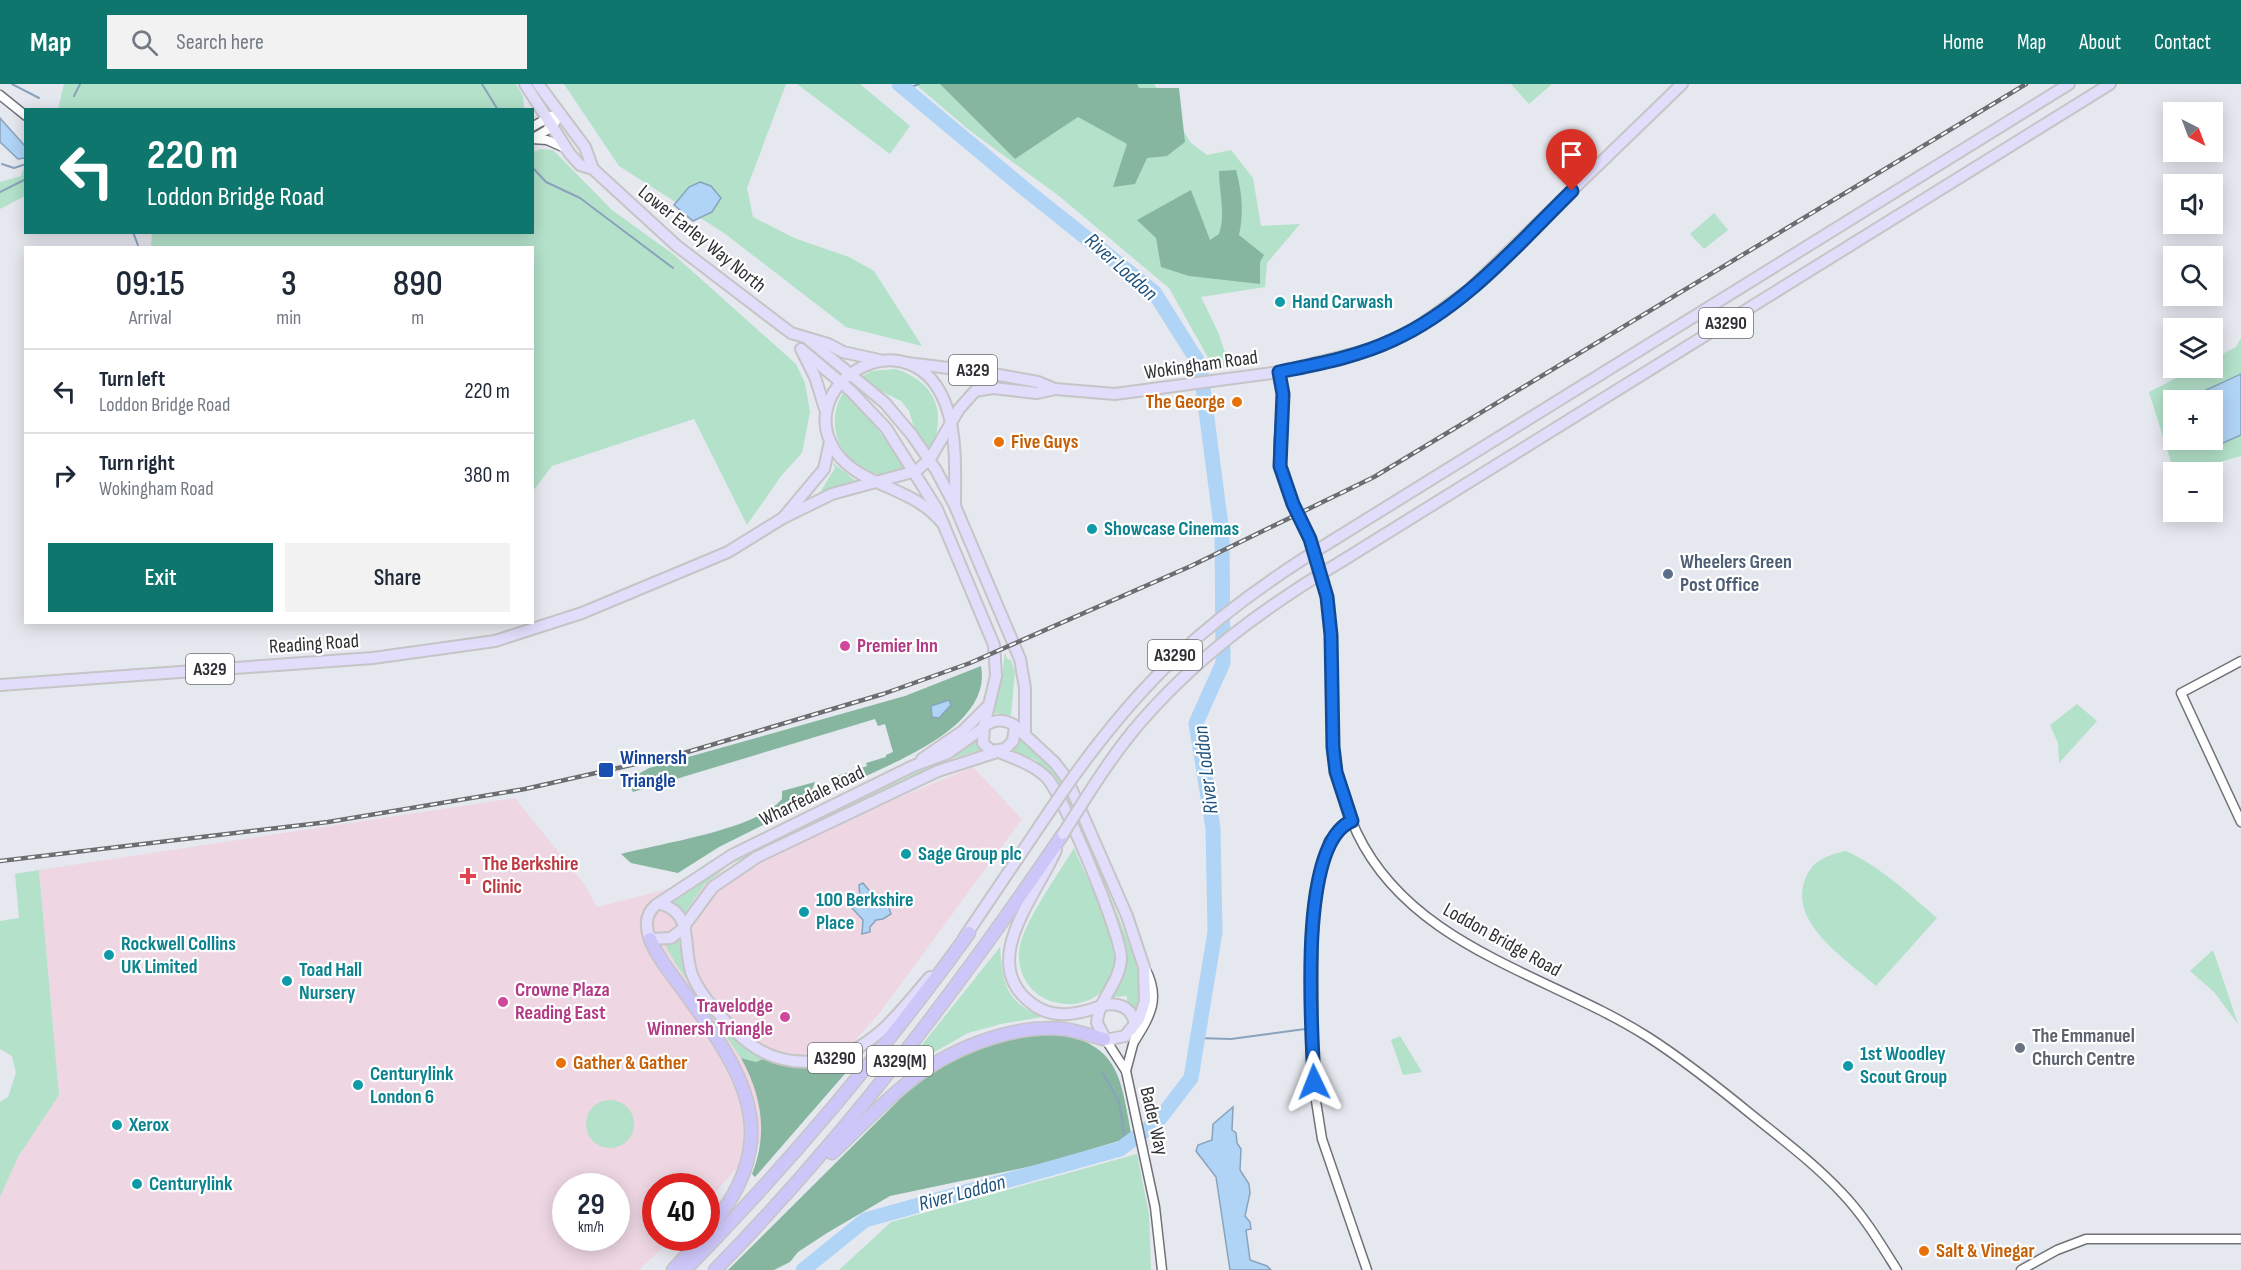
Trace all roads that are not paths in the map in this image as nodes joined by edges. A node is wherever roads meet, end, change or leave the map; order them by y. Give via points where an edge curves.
1 (525, 84) edge
2 (538, 84) edge
3 (1682, 84) edge
4 (2069, 84) edge
5 (2110, 84) edge
6 (0, 95) edge
7 (24, 114) edge
8 (560, 116) junction
9 (549, 122) junction
10 (534, 126) edge
11 (534, 137) edge
12 (534, 139) edge
13 (566, 149) junction
14 (593, 169) junction
15 (791, 333) junction
16 (809, 340) junction
17 (801, 349) junction
18 (879, 360) junction
19 (907, 363) junction
20 (851, 372) junction
21 (1279, 372) junction
22 (841, 382) junction
23 (1054, 389) junction
24 (826, 413) junction
25 (951, 424) junction
26 (830, 440) junction
27 (930, 459) junction
28 (916, 471) junction
29 (879, 482) junction
30 (955, 506) junction
31 (783, 518) junction
32 (944, 525) junction
33 (2241, 661) edge
34 (1024, 675) junction
35 (0, 685) edge
36 (989, 705) junction
37 (1015, 726) junction
38 (984, 727) junction
39 (1025, 735) junction
40 (998, 752) junction
41 (913, 766) junction
42 (1352, 821) junction
43 (2241, 822) edge
44 (1063, 834) junction
45 (661, 904) junction
46 (685, 926) junction
47 (969, 933) junction
48 (650, 939) junction
49 (1144, 968) junction
50 (1102, 1005) junction
51 (1135, 1024) junction
52 (1105, 1040) junction
53 (1134, 1042) junction
54 (1126, 1071) junction
55 (791, 1190) junction
56 (720, 1216) edge
57 (2241, 1239) edge
58 (691, 1251) edge
59 (673, 1270) edge
60 (685, 1270) edge
61 (715, 1270) edge
62 (1162, 1270) edge
63 (1367, 1270) edge
64 (1897, 1270) edge
65 (2021, 1270) edge

1 - 9 main road, Lower Earley Way North
2 - 8 main road, Lower Earley Way North
3 - 21 main road, Wokingham Road / A329 via 1494,267 1436,316 1370,350
4 - 47 main road, A3290, bridge via 1236,604 1167,662 1102,736
5 - 44 main road, A3290, bridge via 1248,621 1182,678 1132,733
6 - 7 street
8 - 9 street
8 - 14 main road, Lower Earley Way North via 585,147
9 - 10 street
9 - 11 street
9 - 13 main road, Lower Earley Way North
12 - 13 street via 547,140
13 - 14 main road, Lower Earley Way North via 580,165
14 - 15 main road, Lower Earley Way North via 648,222
15 - 16 main road, Lower Earley Way North
15 - 17 main road, Lower Earley Way North
16 - 18 main road, Lower Earley Way North
16 - 20 main road, Lower Earley Way North
17 - 22 main road, Lower Earley Way North
17 - 24 main road, Lower Earley Way North
18 - 19 main road, A329
18 - 20 main road, A329
19 - 23 main road, Wokingham Road / A329 via 982,372 1038,382
19 - 25 main road, A329 via 921,370 938,388
20 - 22 main road, A329
20 - 27 main road, Lower Earley Way North via 885,403
21 - 23 main road, Wokingham Road / A329 via 1115,394
21 - 42 street, Loddon Bridge Road via 1283,394 1280,466 1310,539 1327,597 1333,747 1336,772
22 - 24 main road, A329
22 - 28 main road, Lower Earley Way North via 886,428
23 - 25 main road, Wokingham Road / A329 via 1037,393 980,390 966,398
24 - 26 main road, Lower Earley Way North
25 - 27 main road, A329
25 - 30 main road, Lower Earley Way North
26 - 29 main road, Lower Earley Way North via 850,467
26 - 31 main road, Reading Road via 824,469
27 - 28 main road, A329
27 - 30 main road, Lower Earley Way North
28 - 29 main road, A329
28 - 32 main road, Lower Earley Way North
29 - 31 main road, Reading Road via 832,494
29 - 32 main road, Lower Earley Way North via 921,502
30 - 34 main road, Lower Earley Way North
31 - 35 main road, Reading Road / A329 via 738,547 664,579 579,614 495,641 373,657
32 - 36 main road, Lower Earley Way North via 994,645 997,669
33 - 43 street via 2181,693
34 - 37 main road
34 - 39 main road
36 - 38 main road, Lower Earley Way North
36 - 41 main road via 963,731
37 - 38 main road via 1000,720
37 - 39 main road
37 - 40 main road via 1013,741
38 - 40 main road via 985,745
38 - 41 main road, Wharfedale Road via 948,753
39 - 49 main road via 1059,767 1066,779 1127,916
40 - 46 main road, Wharfedale Road via 938,771 757,857 713,887
40 - 50 main road via 1031,766 1053,785 1115,928 1121,950 1119,970
41 - 45 main road, Wharfedale Road via 732,855
42 - 63 street via 1329,842 1315,893 1314,1082 1322,1139
42 - 64 street, Loddon Bridge Road via 1384,878 1441,928 1649,1038 1779,1136 1844,1194
44 - 50 main road, A3290 via 1012,936 1009,970 1022,994 1045,1011 1076,1014
44 - 55 highway, A329(M) via 928,1025
45 - 46 main road via 674,910
45 - 48 main road via 648,914
46 - 47 main road, A3290 via 693,976 724,1020 762,1052 801,1063 843,1056 875,1036
46 - 48 main road via 671,938
47 - 60 highway, A329(M) via 857,1079
48 - 56 highway via 724,1049 741,1081 751,1115 751,1151 745,1172
49 - 51 main road via 1145,1001
49 - 53 street via 1152,982 1153,1003
50 - 51 main road via 1124,1006
50 - 52 main road via 1097,1023
51 - 52 main road via 1122,1038
51 - 53 street, Bader Way
52 - 54 street, Bader Way
52 - 55 highway, A329(M) via 1068,1030 1036,1030 998,1037 947,1057 900,1089
53 - 54 street, Bader Way
54 - 62 street, Bader Way via 1150,1179
55 - 61 highway, A329(M)
57 - 65 street via 2086,1239
58 - 59 highway

